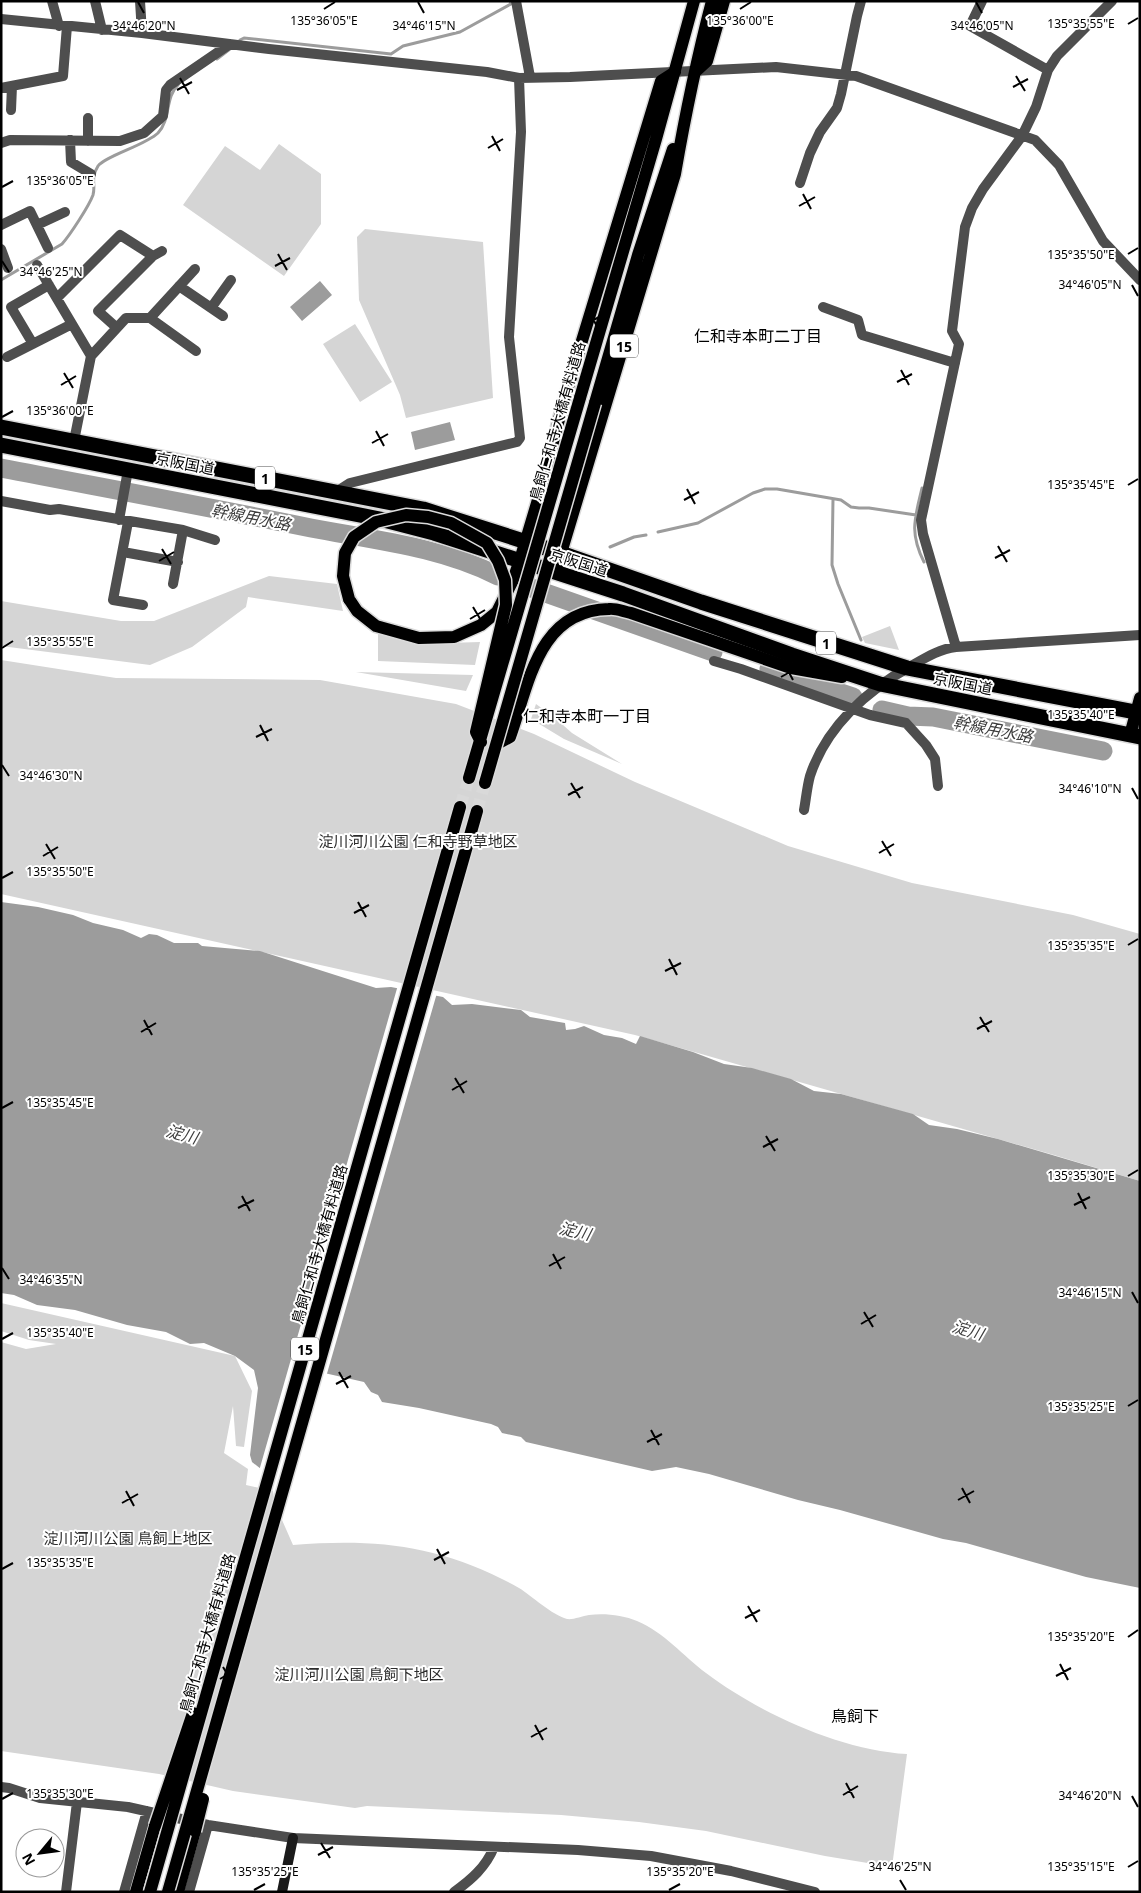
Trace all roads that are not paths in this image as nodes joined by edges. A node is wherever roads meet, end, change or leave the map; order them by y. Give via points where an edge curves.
1 (52, 1) edge
2 (95, 1) edge
3 (140, 1) edge
4 (516, 1) edge
5 (686, 1) edge
6 (694, 1) edge
7 (712, 1) edge
8 (724, 1) edge
9 (861, 1) edge
10 (982, 1) edge
11 (1112, 1) edge
12 (690, 16) junction
13 (1, 19) edge
14 (63, 26) junction
15 (102, 30) junction
16 (142, 33) junction
17 (230, 44) junction
18 (1048, 70) junction
19 (696, 71) junction
20 (675, 72) junction
21 (844, 74) junction
22 (530, 77) junction
23 (519, 78) junction
24 (12, 86) junction
25 (1, 88) edge
26 (11, 110) dead end
27 (685, 116) junction
28 (88, 118) dead end
29 (1022, 136) junction
30 (70, 140) junction
31 (88, 141) junction
32 (1, 143) edge
33 (91, 174) dead end
34 (800, 183) dead end
35 (65, 212) dead end
36 (1, 225) edge
37 (37, 225) junction
38 (48, 248) dead end
39 (1, 249) edge
40 (38, 265) dead end
41 (8, 268) dead end
42 (195, 268) dead end
43 (231, 280) dead end
44 (1140, 280) edge
45 (49, 285) junction
46 (179, 286) junction
47 (57, 298) junction
48 (823, 307) dead end
49 (211, 308) junction
50 (223, 316) dead end
51 (150, 318) junction
52 (72, 324) junction
53 (117, 328) junction
54 (33, 344) junction
55 (196, 351) dead end
56 (91, 356) junction
57 (7, 357) dead end
58 (955, 363) junction
59 (1, 427) edge
60 (74, 441) junction
61 (1, 445) edge
62 (126, 476) junction
63 (336, 492) junction
64 (1, 501) edge
65 (124, 521) junction
66 (183, 530) junction
67 (216, 540) dead end
68 (525, 542) junction
69 (122, 552) junction
70 (561, 553) junction
71 (520, 560) junction
72 (178, 562) junction
73 (555, 573) junction
74 (173, 584) dead end
75 (142, 605) dead end
76 (1140, 635) edge
77 (956, 647) junction
78 (746, 653) junction
79 (714, 661) dead end
80 (906, 668) junction
81 (741, 669) junction
82 (880, 684) junction
83 (1140, 698) edge
84 (853, 708) junction
85 (1138, 713) edge
86 (1135, 736) edge
87 (481, 742) junction
88 (496, 744) junction
89 (469, 778) tunnel mouth
90 (485, 783) tunnel mouth
91 (938, 786) dead end
92 (460, 807) tunnel mouth
93 (804, 810) dead end
94 (477, 812) tunnel mouth
95 (210, 1683) junction
96 (227, 1688) junction
97 (1, 1787) edge
98 (77, 1802) junction
99 (147, 1812) junction
100 (208, 1825) junction
101 (293, 1838) junction
102 (494, 1847) junction
103 (787, 1889) edge
104 (66, 1892) edge
105 (124, 1892) edge
106 (136, 1892) edge
107 (150, 1892) edge
108 (168, 1892) edge
109 (178, 1892) edge
110 (189, 1892) edge
111 (282, 1892) edge
112 (454, 1892) edge
113 (815, 1892) edge

1 - 14 street
2 - 15 street
3 - 16 street
4 - 22 street
5 - 12 main road, 15
6 - 12 main road, 15
7 - 19 main road, 15
8 - 19 main road, 15 via 707,61
9 - 21 street
10 - 18 street via 970,26
11 - 18 street via 1057,56
12 - 20 main road, 15
13 - 14 street
14 - 15 street
14 - 24 street via 63,76
15 - 16 street
16 - 17 street
17 - 23 street
17 - 31 street via 170,84 166,90 163,116 144,133 120,141
18 - 29 street
19 - 20 street
19 - 21 street via 776,67
19 - 27 main road, 15
20 - 22 street
20 - 68 main road, 15 via 661,81 564,400
20 - 87 main road, 鳥飼仁和寺大橋有料道路 / 15, bridge
21 - 29 street
21 - 34 street via 837,108 820,132
22 - 23 street
23 - 63 street via 521,132 509,338 520,438 517,442 350,483
24 - 25 street
24 - 26 street
27 - 70 main road, 15 via 672,183
27 - 88 main road, 15, bridge via 638,255
28 - 31 street
29 - 44 street via 1035,140 1059,165 1103,241
29 - 58 street via 982,189 965,227 952,331 959,344
30 - 31 street
30 - 32 street via 10,140
30 - 33 street via 71,162
35 - 37 street
36 - 37 street via 30,211
37 - 38 street
39 - 41 street
40 - 45 street
42 - 46 street
43 - 49 street
45 - 47 street
45 - 54 street via 11,307
46 - 49 street
46 - 51 street
47 - 52 street
47 - 53 street via 120,235 158,254 98,311
48 - 58 street via 858,320 862,335
49 - 50 street
51 - 53 street via 126,318
51 - 55 street
52 - 54 street
52 - 56 street
53 - 56 street
54 - 57 street
56 - 60 street
58 - 77 street via 921,520
59 - 60 highway, 京阪国道 / 1
60 - 63 highway, 京阪国道 / 1
61 - 62 highway, 京阪国道 / 1
62 - 65 street via 122,500
62 - 71 highway, 京阪国道 / 1 via 380,519
63 - 68 highway, 京阪国道 / 1 via 423,509
64 - 65 street
65 - 66 street
65 - 69 street
66 - 67 street
66 - 72 street
68 - 70 highway, 京阪国道 / 1
68 - 71 main road, 15
69 - 72 street
69 - 75 street via 113,600
70 - 73 main road, 15
70 - 80 highway, 京阪国道 / 1
71 - 73 highway, 京阪国道 / 1
71 - 87 main road, 15, bridge via 513,580 497,612 481,625 454,637 419,638 376,626 358,611 349,599 343,576 346,553 354,537 376,522 406,515 451,523 487,543 502,574 506,605 476,732
72 - 74 street
73 - 82 highway, 京阪国道 / 1
76 - 77 street
77 - 80 street via 939,650
78 - 81 street
78 - 82 main road via 792,668
78 - 88 main road via 631,613 610,608 586,612 558,627 548,638 537,657 510,737
79 - 81 street
80 - 82 street
80 - 85 highway, 京阪国道 / 1
81 - 84 street
82 - 84 street
82 - 86 highway, 京阪国道 / 1
83 - 85 main road
84 - 91 street via 906,723 935,759
84 - 93 street via 821,752 810,776
85 - 86 main road
87 - 89 main road, 鳥飼仁和寺大橋有料道路 / 15, bridge
88 - 90 main road, 15, bridge
92 - 95 main road, 鳥飼仁和寺大橋有料道路 / 15, bridge
94 - 96 main road, 15, bridge
95 - 106 main road, bridge via 201,1690
95 - 107 main road, 鳥飼仁和寺大橋有料道路 / 15, bridge
96 - 108 main road, 15, bridge
96 - 109 main road, bridge via 229,1700
97 - 98 street via 40,1798
98 - 99 street
98 - 104 street
99 - 100 street
99 - 105 street
100 - 101 street
100 - 110 street
101 - 102 street
101 - 111 street
102 - 103 street via 652,1856 731,1871
102 - 112 street via 489,1860
103 - 113 street

